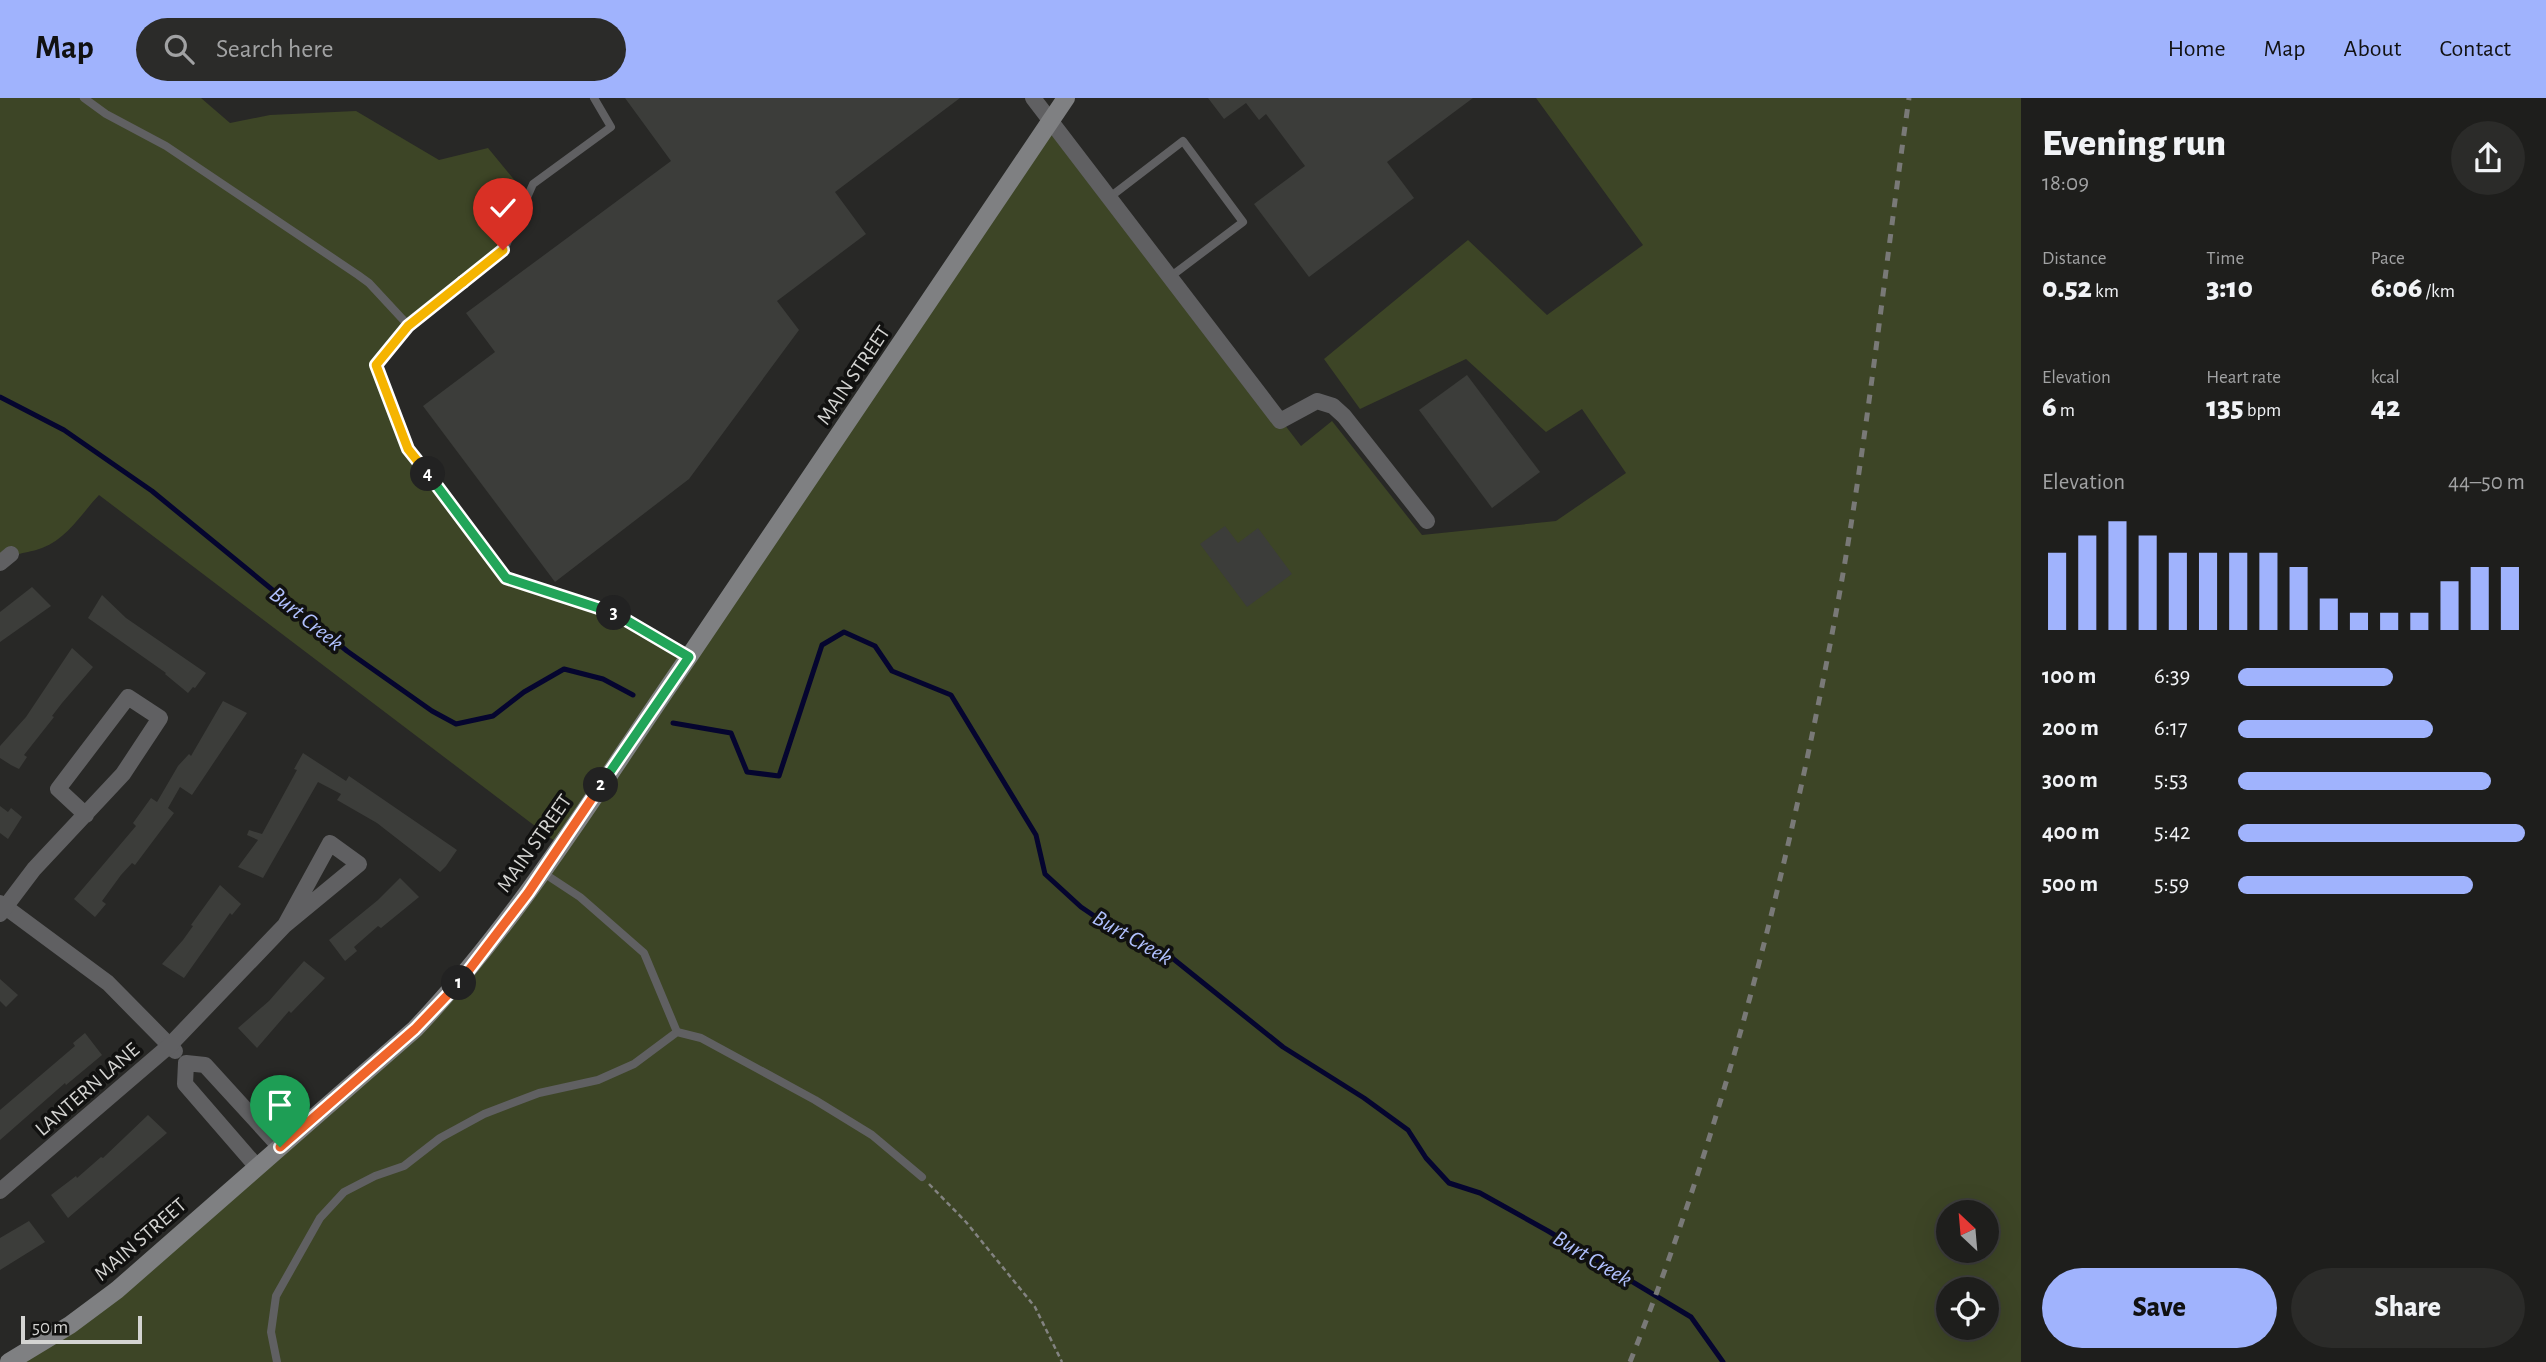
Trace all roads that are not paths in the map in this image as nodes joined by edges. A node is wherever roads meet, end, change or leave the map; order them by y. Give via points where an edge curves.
1 (84, 98) edge
2 (594, 98) edge
3 (1033, 98) edge
4 (1066, 98) edge
5 (1051, 121) junction
6 (1110, 197) junction
7 (1170, 277) junction
8 (408, 326) junction
9 (1427, 521) dead end
10 (689, 657) junction
11 (86, 815) junction
12 (542, 872) junction
13 (2, 908) edge
14 (285, 925) junction
15 (677, 1032) junction
16 (169, 1046) junction
17 (186, 1063) junction
18 (280, 1147) junction
19 (257, 1167) junction
20 (922, 1177) road end
21 (0, 1191) edge
22 (9, 1362) edge
23 (277, 1362) edge

1 - 8 lane via 166,146 358,275
2 - 8 lane via 611,127 533,184 503,250
3 - 5 street
4 - 5 main road, MAIN STREET
5 - 6 street
5 - 10 main road, MAIN STREET
6 - 7 street
6 - 7 lane via 1183,141 1243,222
7 - 9 street via 1280,421 1317,401 1333,406
8 - 10 lane via 376,365 408,449 506,578 621,615
10 - 12 main road, MAIN STREET
11 - 11 street via 124,774 160,718 128,697 58,789
11 - 13 street
12 - 15 lane via 580,897 643,953
12 - 18 main road, MAIN STREET via 459,982 415,1029
13 - 16 street via 108,984
14 - 14 street via 338,881 359,864 330,843
14 - 16 street, LANTERN LANE
15 - 20 lane via 701,1038 816,1100 872,1135
15 - 23 lane via 634,1065 484,1114 440,1138 404,1166 344,1192 320,1218 276,1296 271,1332
16 - 17 street
16 - 21 street, LANTERN LANE
17 - 18 street via 205,1065
17 - 19 street via 185,1084
18 - 19 main road, MAIN STREET
19 - 22 main road, MAIN STREET via 117,1290

